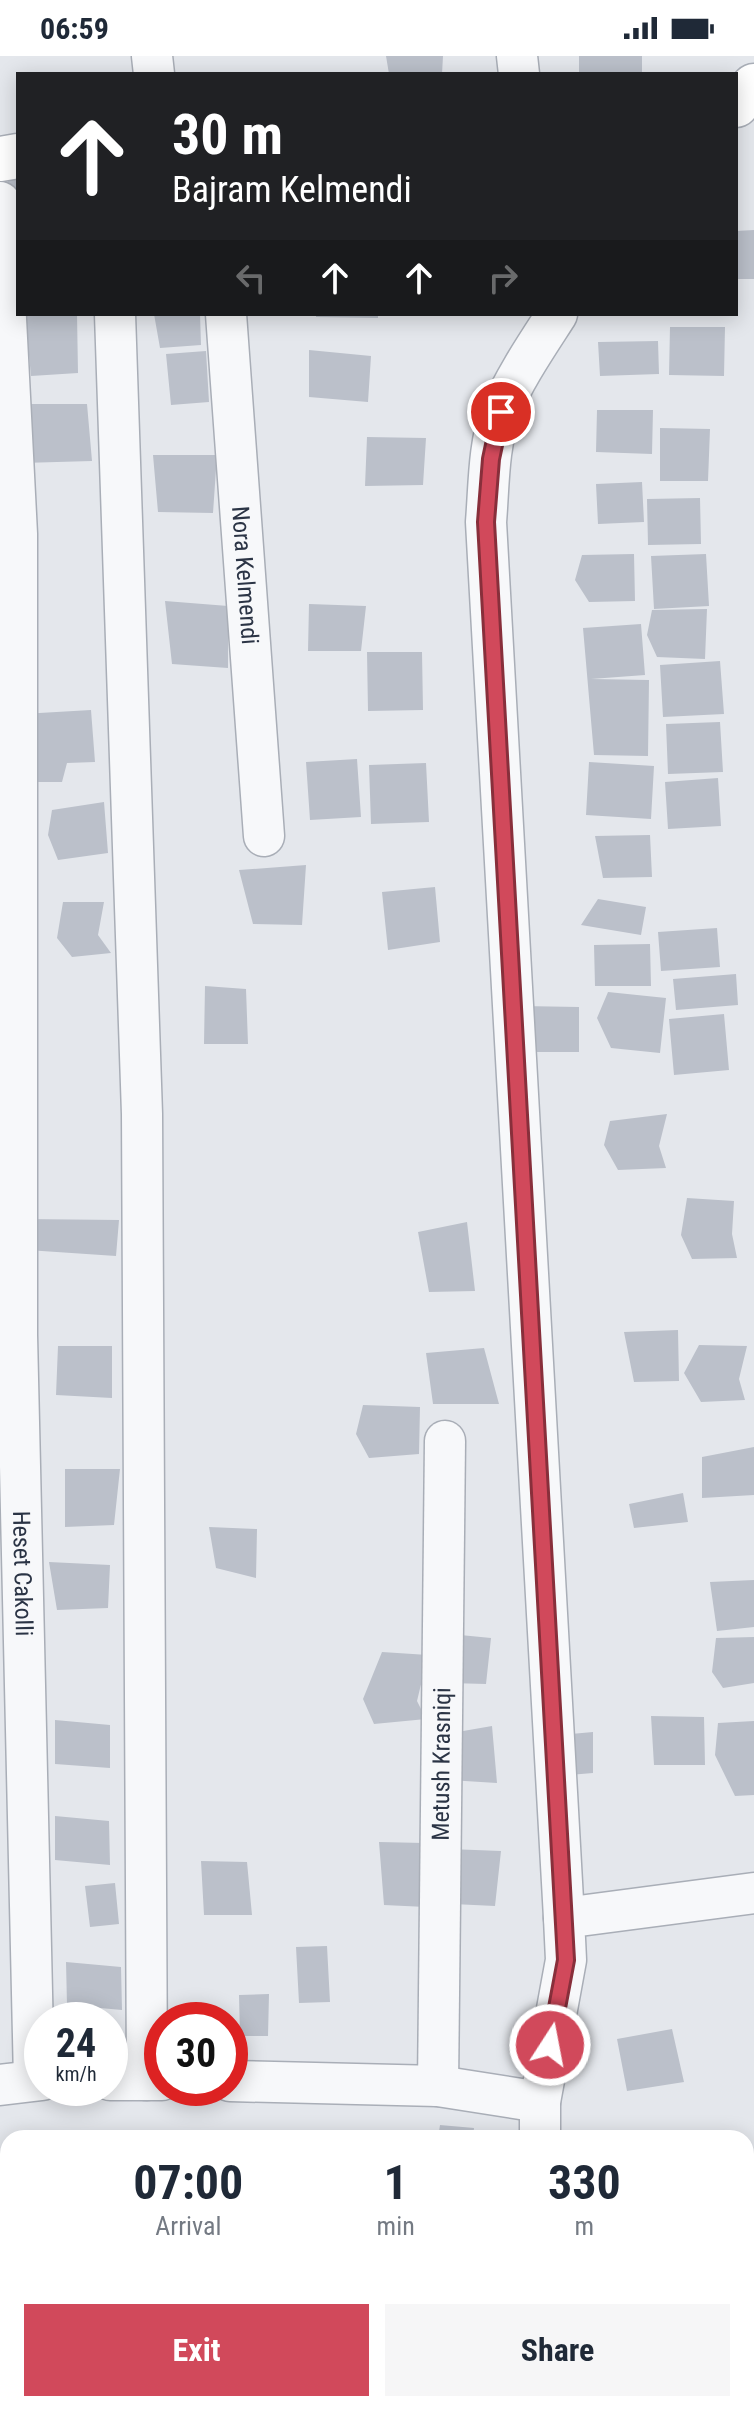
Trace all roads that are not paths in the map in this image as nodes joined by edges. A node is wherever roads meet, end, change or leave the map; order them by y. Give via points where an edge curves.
1 (754, 86) edge
2 (738, 103) edge
3 (0, 202) edge
4 (115, 316) edge
5 (226, 316) edge
6 (556, 316) edge
7 (264, 836) dead end
8 (445, 1441) dead end
9 (754, 1893) edge
10 (564, 1918) junction
11 (24, 2002) edge
12 (140, 2080) edge
13 (248, 2081) edge
14 (438, 2086) junction
15 (540, 2120) edge

1 - 2 street
3 - 11 street, Heset Cakolli via 17,534
4 - 12 street via 142,1114
5 - 7 street, Nora Kelmendi
6 - 10 street via 501,412 486,522
8 - 14 street, Metush Krasniqi
9 - 10 street
10 - 15 street via 566,1960
13 - 14 street
14 - 15 street

